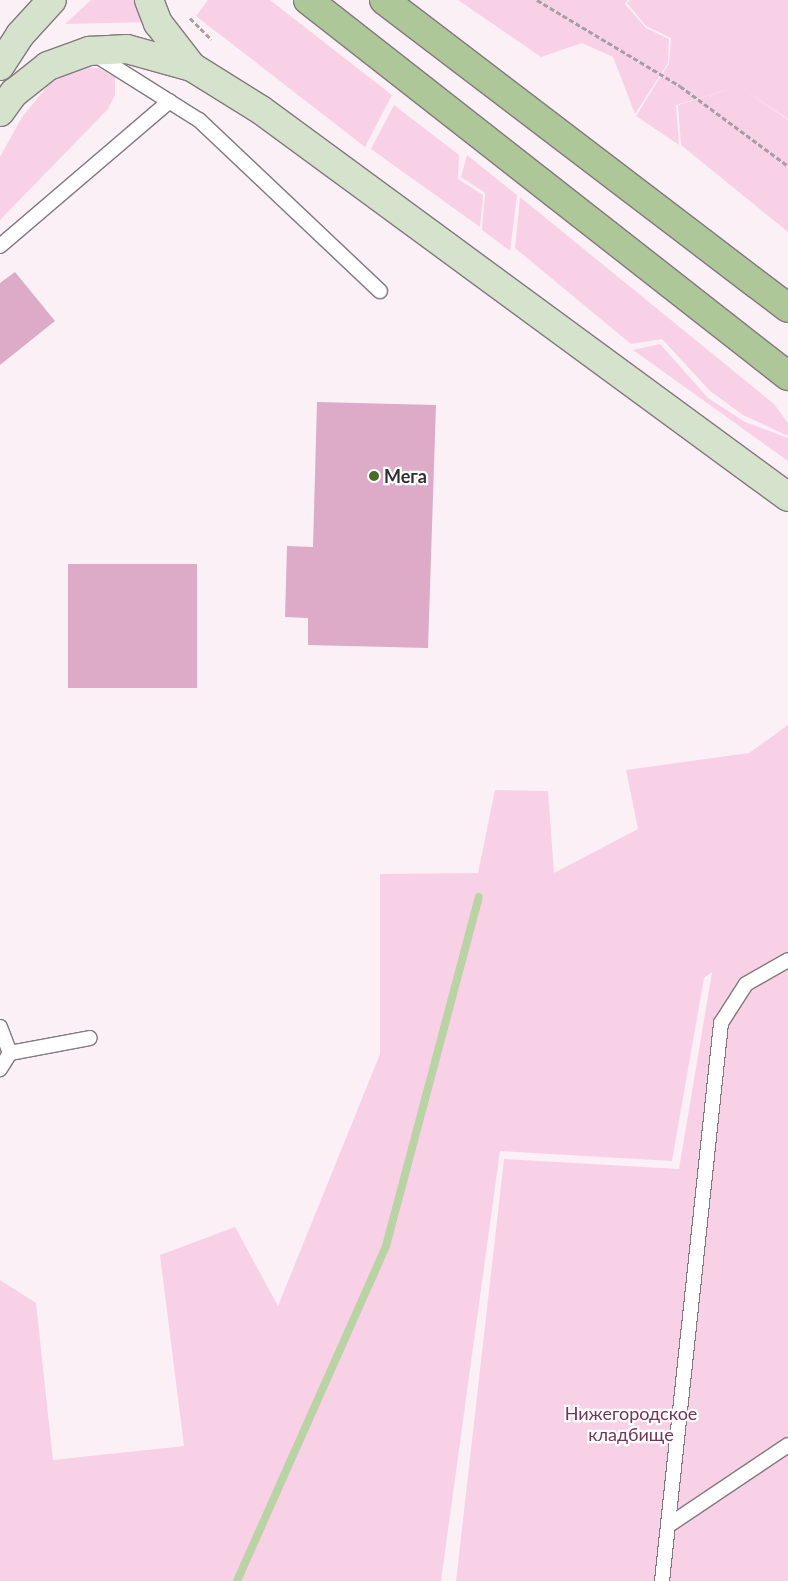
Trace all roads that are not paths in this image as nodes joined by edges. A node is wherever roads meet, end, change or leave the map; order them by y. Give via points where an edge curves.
1 (52, 0) edge
2 (149, 0) edge
3 (308, 0) edge
4 (384, 0) edge
5 (89, 51) junction
6 (0, 66) edge
7 (192, 67) junction
8 (170, 101) junction
9 (0, 112) edge
10 (0, 246) edge
11 (380, 291) dead end
12 (788, 308) edge
13 (788, 376) edge
14 (788, 497) edge
15 (788, 960) edge
16 (0, 1027) edge
17 (90, 1038) dead end
18 (10, 1053) junction
19 (0, 1068) edge
20 (788, 1445) edge
21 (670, 1525) junction
22 (662, 1581) edge

1 - 6 main road via 20,34
2 - 7 main road via 158,23
3 - 13 main road
4 - 12 main road
5 - 7 main road via 127,49
5 - 8 lane
5 - 9 main road via 48,66 14,93
7 - 14 main road via 261,110
8 - 10 lane
8 - 11 lane via 199,120
15 - 21 lane via 746,984 721,1023
16 - 18 lane
17 - 18 lane
18 - 19 lane
20 - 21 lane
21 - 22 lane

